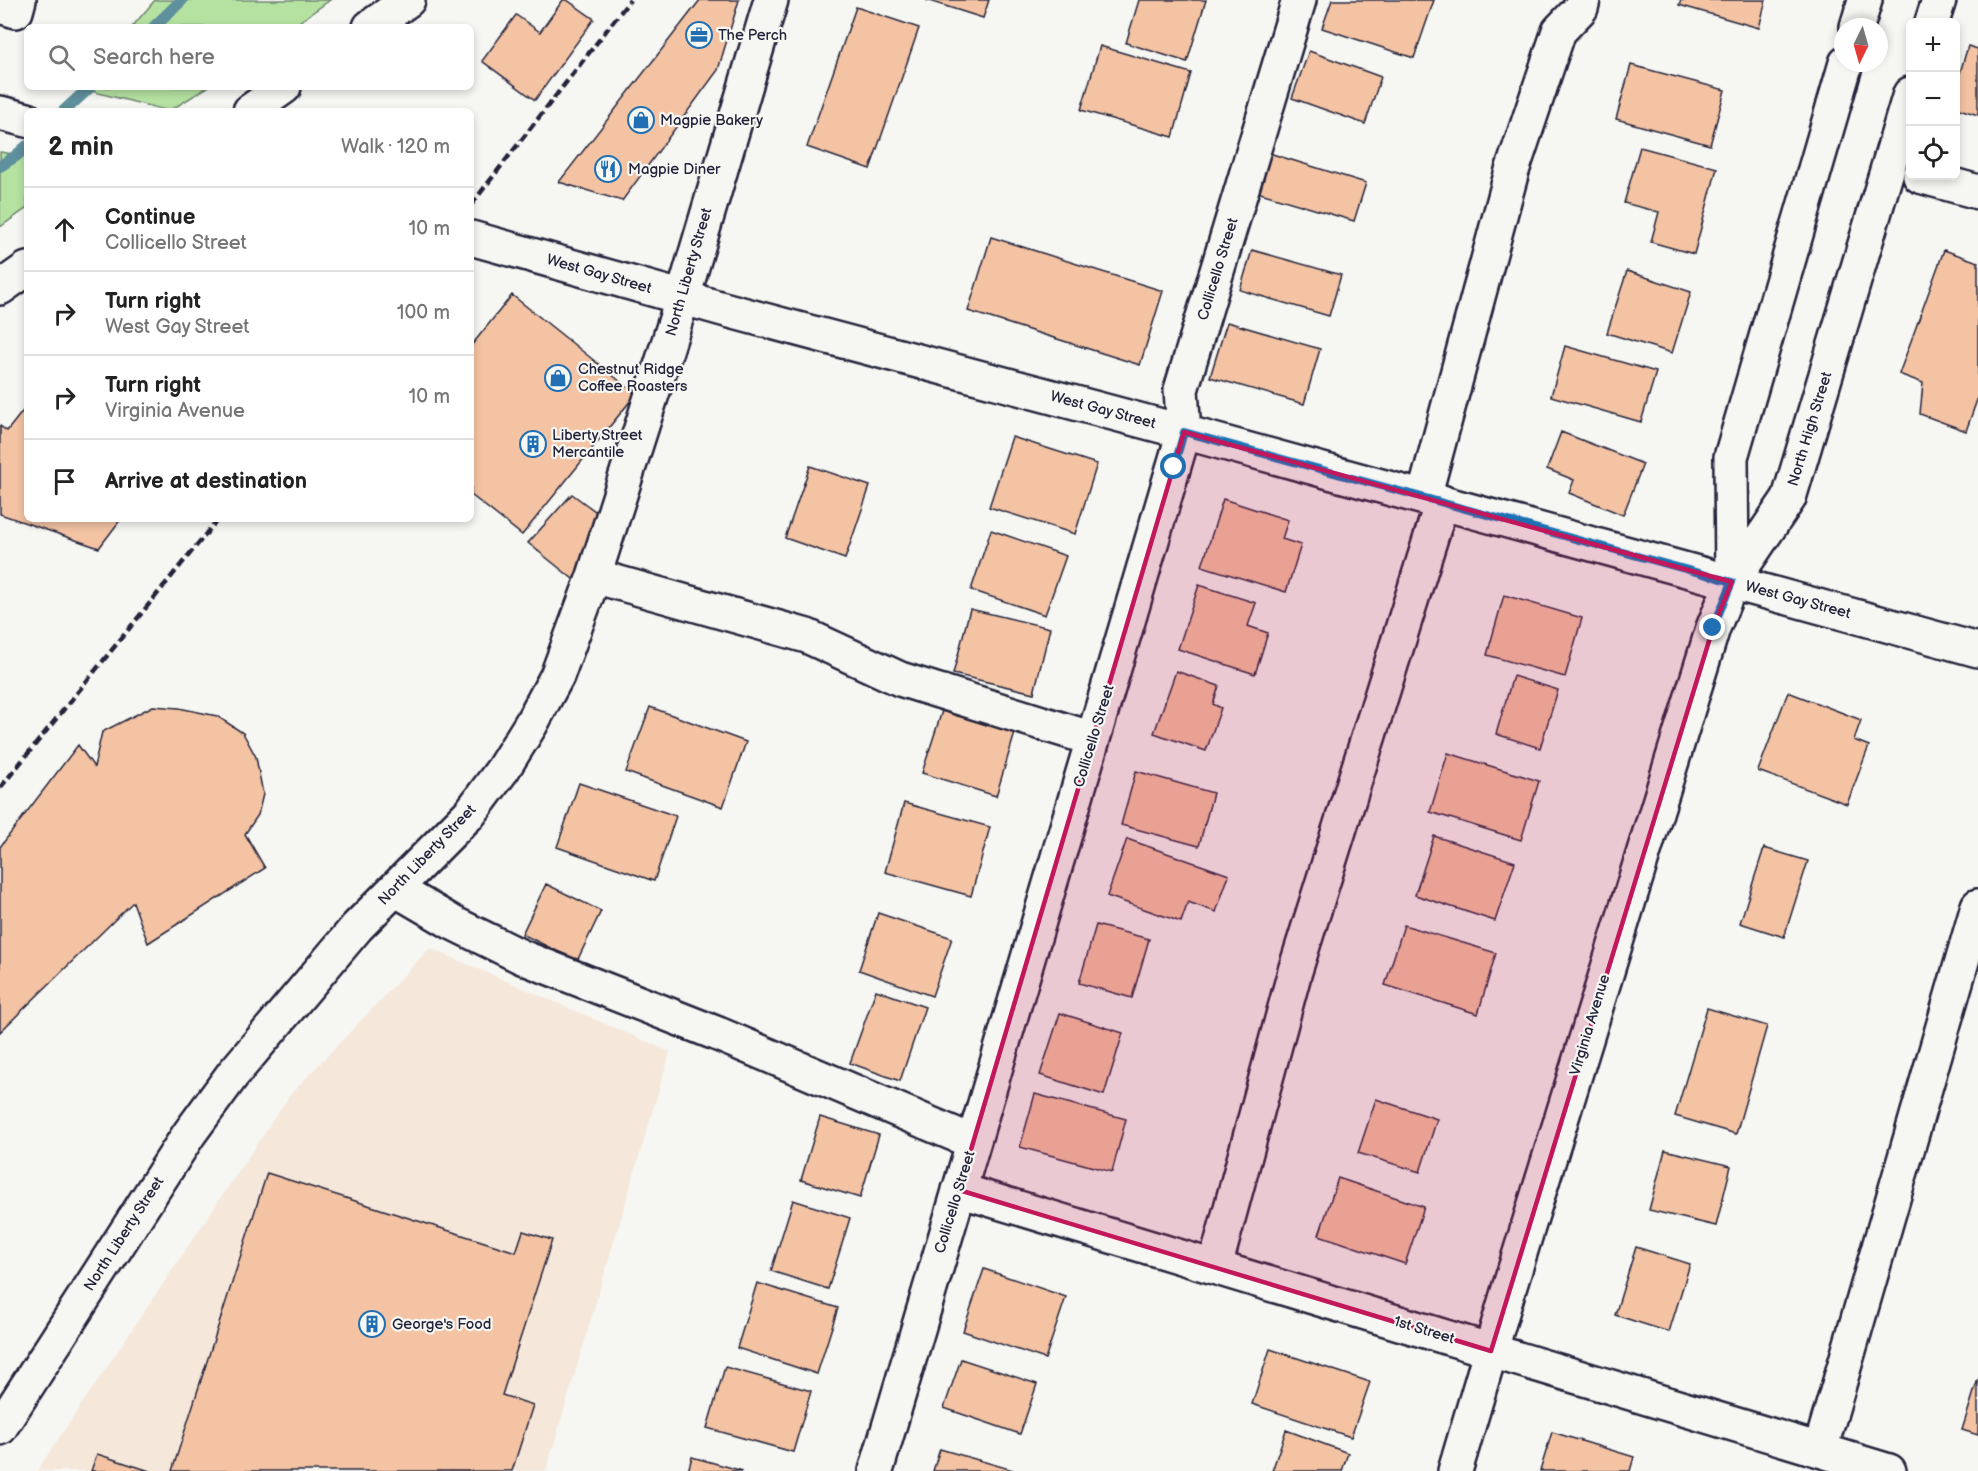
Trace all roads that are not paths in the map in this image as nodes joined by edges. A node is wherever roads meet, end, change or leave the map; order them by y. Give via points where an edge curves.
1 (19, 0) edge
2 (408, 0) edge
3 (771, 0) edge
4 (1299, 0) edge
5 (1583, 0) edge
6 (1865, 0) edge
7 (1939, 0) edge
8 (0, 6) edge
9 (1860, 18) edge
10 (1933, 18) edge
11 (373, 24) edge
12 (1843, 72) edge
13 (280, 90) edge
14 (254, 108) edge
15 (1906, 126) edge
16 (1900, 170) edge
17 (1934, 180) edge
18 (1978, 192) edge
19 (474, 239) edge
20 (24, 271) edge
21 (0, 288) edge
22 (683, 297) junction
23 (1184, 432) junction
24 (1433, 500) junction
25 (594, 576) junction
26 (1732, 582) junction
27 (1978, 650) edge
28 (1093, 739) junction
29 (395, 889) junction
30 (1978, 906) edge
31 (973, 1142) junction
32 (959, 1190) junction
33 (1215, 1267) junction
34 (1491, 1351) junction
35 (0, 1428) edge
36 (1820, 1450) junction
37 (876, 1471) edge
38 (1455, 1471) edge
39 (1888, 1471) edge

1 - 8 street via 16,11
2 - 11 street
3 - 22 street, North Liberty Street
4 - 23 street, Collicello Street via 1181,390
5 - 24 street via 1581,8 1559,31 1512,171
6 - 9 street
7 - 10 street
12 - 26 street via 1731,457
13 - 14 street
15 - 16 street, North High Street
16 - 26 street, North High Street via 1789,498
17 - 18 street
19 - 22 street, West Gay Street
20 - 21 street
22 - 23 street, West Gay Street
22 - 25 street, North Liberty Street
23 - 24 street, West Gay Street
23 - 28 street, Collicello Street
24 - 26 street, West Gay Street
24 - 33 street via 1295,971
25 - 28 street via 807,636 900,679
25 - 29 street, North Liberty Street via 557,676 503,769 471,812
26 - 27 street, West Gay Street
26 - 34 street, Virginia Avenue via 1706,651
28 - 31 street, Collicello Street
29 - 31 street via 522,957 718,1034
29 - 35 street, North Liberty Street via 357,927 233,1074 189,1134
30 - 36 street
31 - 32 street, Collicello Street
32 - 33 street, 1st Street
32 - 37 street, Collicello Street
33 - 34 street, 1st Street
34 - 36 street, 1st Street
34 - 38 street, Virginia Avenue
36 - 39 street, 1st Street

